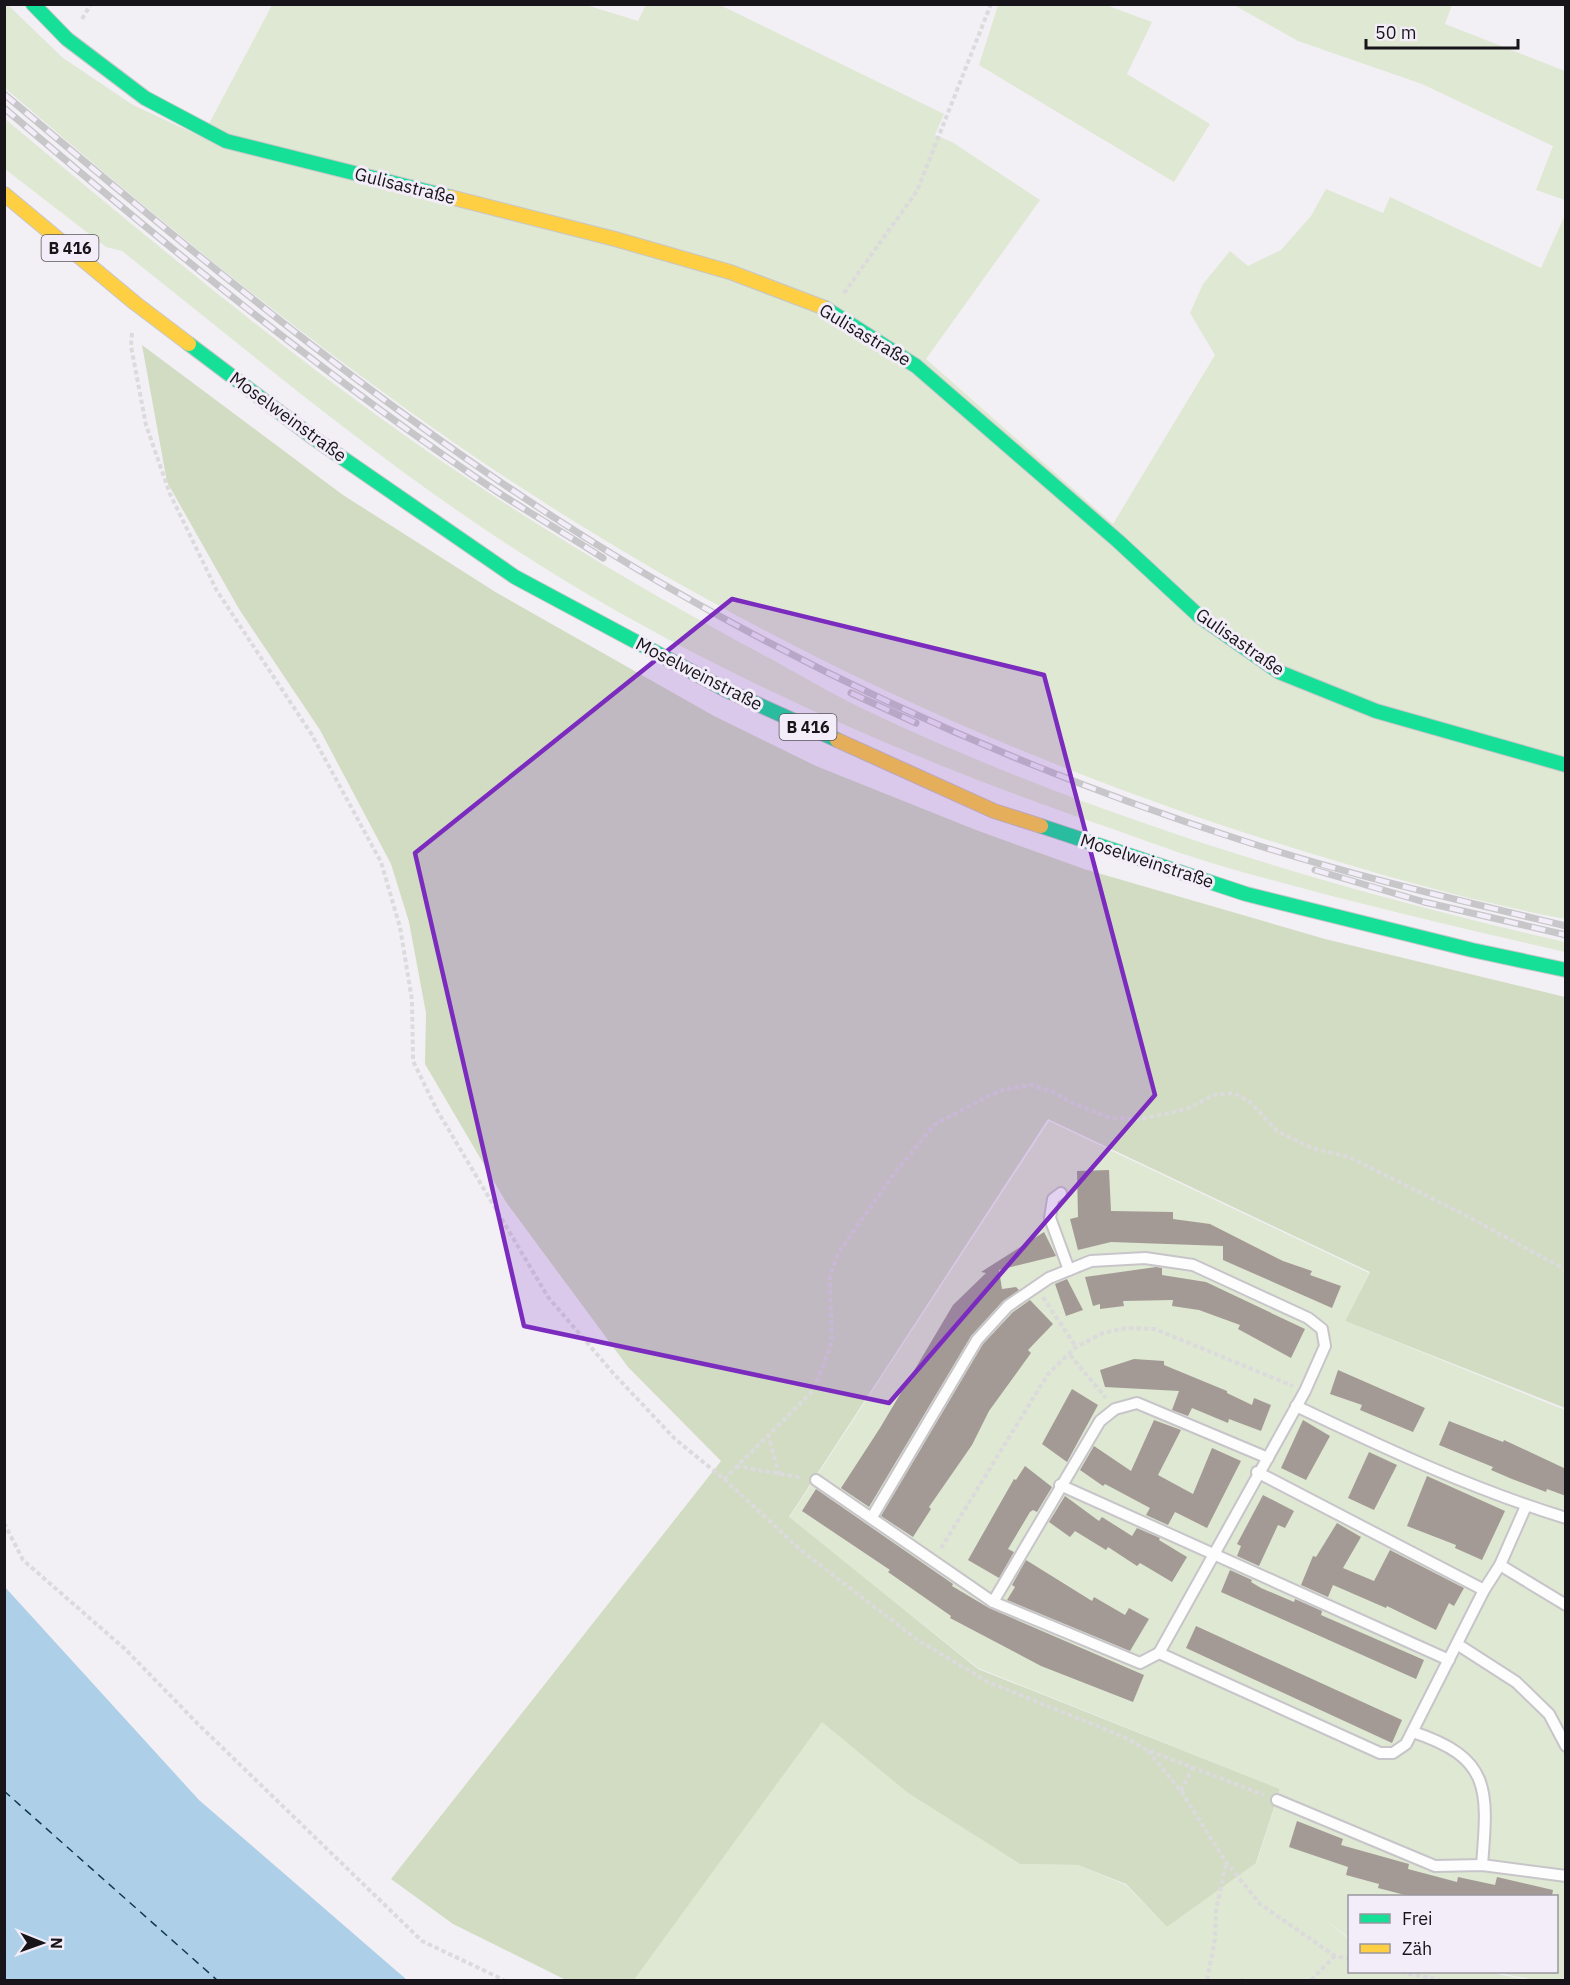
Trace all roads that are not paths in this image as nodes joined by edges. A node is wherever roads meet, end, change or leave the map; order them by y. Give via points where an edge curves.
1 (33, 4) edge
2 (4, 194) edge
3 (1566, 765) edge
4 (1566, 970) edge
5 (1061, 1193) dead end
6 (1069, 1270) junction
7 (1296, 1406) junction
8 (1268, 1458) junction
9 (1257, 1472) junction
10 (816, 1480) road end
11 (1060, 1485) junction
12 (1526, 1506) junction
13 (872, 1517) junction
14 (1566, 1518) edge
15 (1213, 1554) junction
16 (1500, 1565) junction
17 (1484, 1590) junction
18 (993, 1602) junction
19 (1566, 1605) edge
20 (1457, 1644) junction
21 (1159, 1653) junction
22 (1449, 1660) junction
23 (1413, 1732) junction
24 (1566, 1746) edge
25 (1277, 1800) road end
26 (1482, 1865) junction
27 (1566, 1876) edge

1 - 3 main road, Gulisastraße via 68,39 145,98 226,141 615,239 730,272 830,309 916,366 1199,616 1279,672 1376,711
2 - 4 main road, Moselweinstraße / B 416 via 135,303 315,439 515,577 726,690 994,811 1246,894
5 - 6 lane via 1049,1208 1050,1218
6 - 7 lane via 1091,1262 1145,1258 1193,1265 1308,1318 1322,1329 1326,1346
6 - 13 lane via 1008,1306 977,1340
7 - 8 lane
7 - 12 lane via 1388,1451
8 - 9 lane
8 - 11 lane via 1137,1403 1115,1409 1100,1421
9 - 15 lane
9 - 17 lane
10 - 13 lane
11 - 15 lane
11 - 18 lane
12 - 14 lane
12 - 16 lane
13 - 18 lane
15 - 21 lane
15 - 22 lane
16 - 17 lane
16 - 19 lane
17 - 20 lane
18 - 21 lane via 1140,1663
20 - 22 lane
20 - 24 lane via 1516,1682 1549,1714
21 - 23 lane via 1380,1753 1393,1753 1406,1744
22 - 23 lane
23 - 26 lane via 1440,1741 1464,1756 1477,1772 1486,1818
25 - 26 lane via 1435,1866
26 - 27 lane

